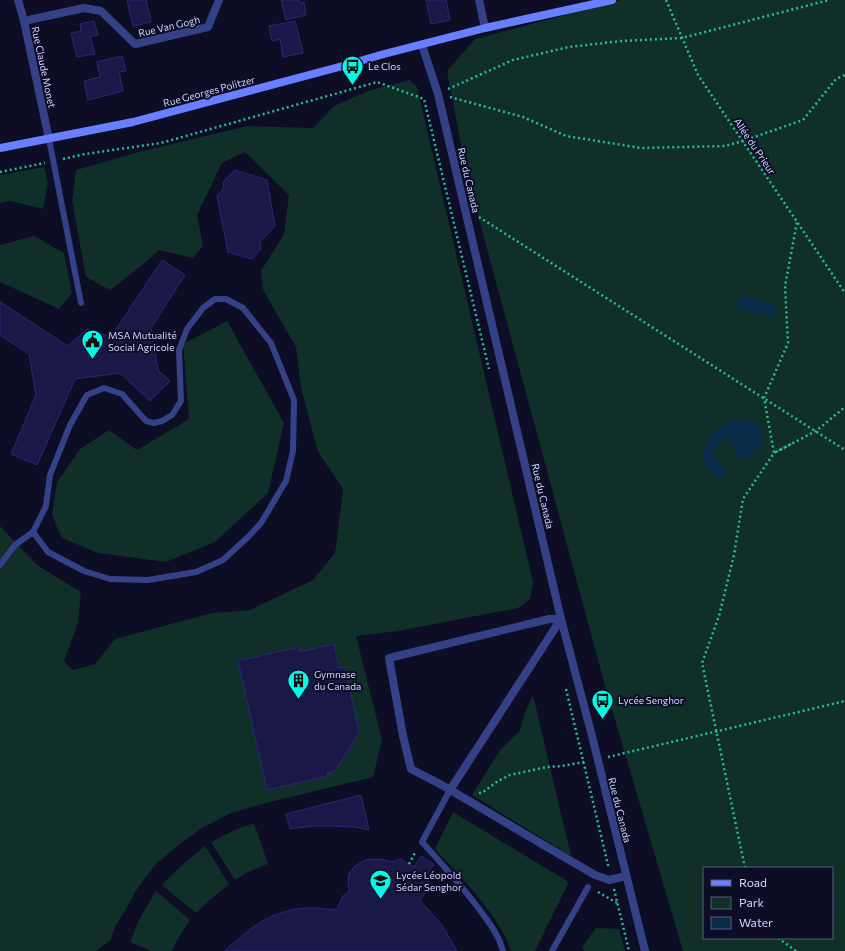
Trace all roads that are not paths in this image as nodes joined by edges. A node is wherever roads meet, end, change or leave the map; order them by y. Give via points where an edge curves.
1 (18, 0) edge
2 (219, 0) edge
3 (479, 0) edge
4 (612, 0) edge
5 (24, 21) junction
6 (485, 28) junction
7 (422, 45) junction
8 (49, 139) junction
9 (0, 148) edge
10 (81, 303) dead end
11 (33, 532) junction
12 (0, 565) edge
13 (562, 619) junction
14 (450, 790) junction
15 (626, 876) junction
16 (588, 887) road end
17 (503, 951) edge
18 (552, 951) edge
19 (645, 951) edge

1 - 5 street, Rue Claude Monet
2 - 5 street, Rue Van Gogh via 208,27 136,44 101,11 84,8
3 - 6 street
4 - 6 street
5 - 8 street, Rue Claude Monet
6 - 7 street, Rue Georges Politzer
7 - 8 street, Rue Georges Politzer via 133,122
7 - 13 street, Rue du Canada via 438,94
8 - 9 street, Rue Georges Politzer
8 - 10 lane
11 - 11 lane via 48,552 84,572 110,579 148,580 196,572 223,560 248,537 261,523 286,481 293,451 294,400 272,343 243,308 226,299 215,299 202,308 187,329 180,350 181,401 172,415 162,421 154,423 146,420 122,394 104,388 87,395 70,425 50,475 46,506
11 - 12 lane via 15,545
13 - 14 street
13 - 14 street via 549,619 389,658 411,769
13 - 15 street, Rue du Canada
14 - 15 street via 595,875 609,880
14 - 17 lane via 422,842 459,882 494,930
15 - 19 street, Rue du Canada
16 - 18 lane

